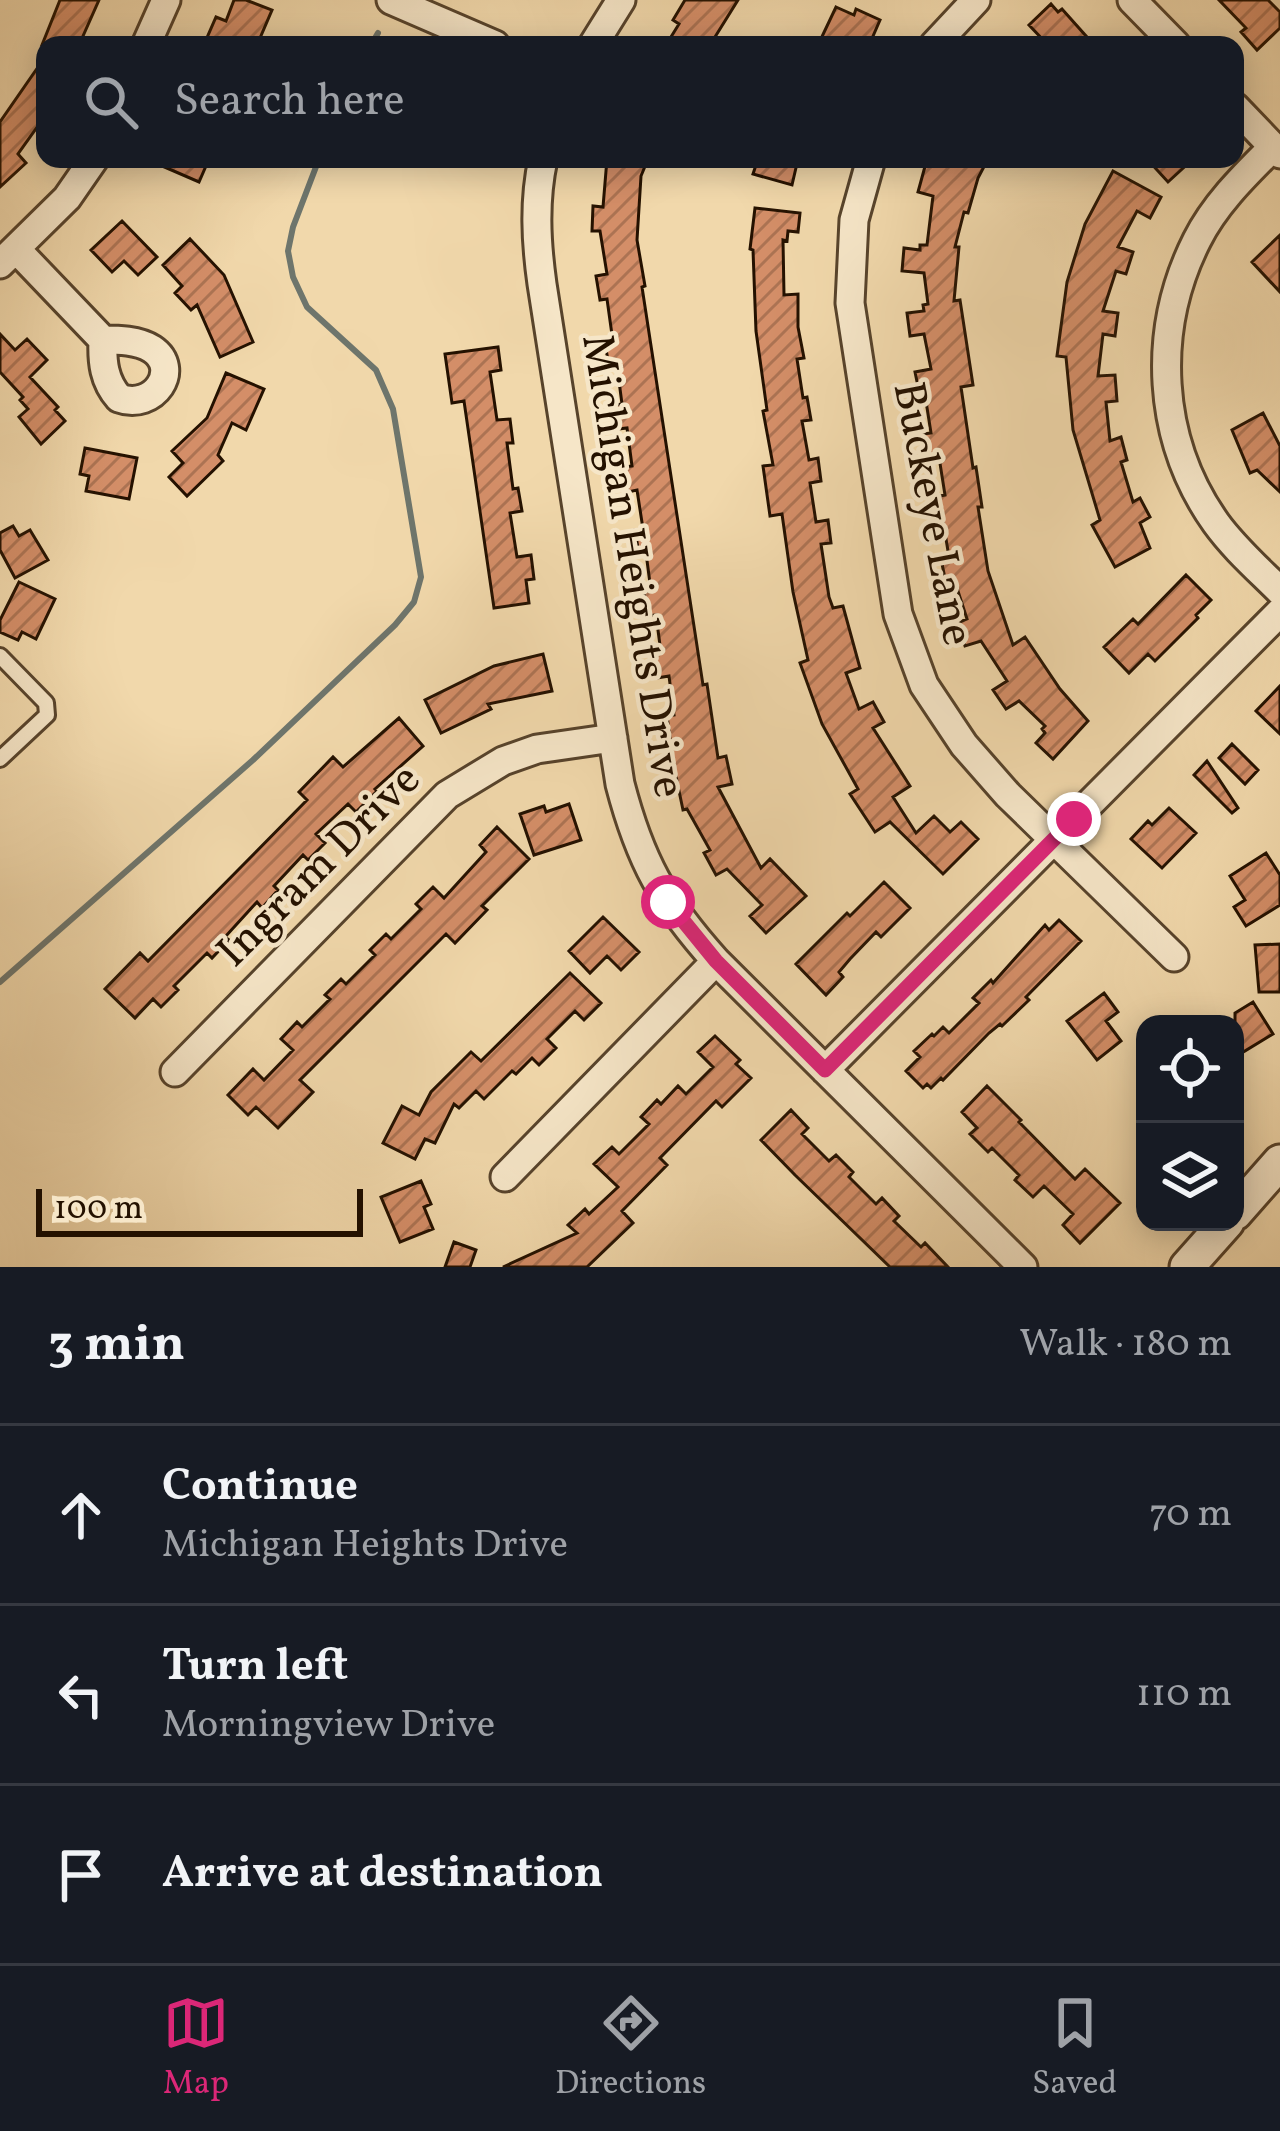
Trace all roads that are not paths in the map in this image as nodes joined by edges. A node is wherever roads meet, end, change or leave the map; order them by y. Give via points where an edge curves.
1 (166, 0) edge
2 (391, 0) edge
3 (621, 0) edge
4 (976, 0) edge
5 (1132, 0) edge
6 (150, 36) edge
7 (474, 36) edge
8 (598, 36) edge
9 (942, 36) edge
10 (1166, 36) edge
11 (1244, 116) edge
12 (1277, 150) edge
13 (88, 168) edge
14 (541, 168) edge
15 (868, 168) edge
16 (8, 257) edge
17 (103, 340) dead end
18 (1280, 591) edge
19 (1280, 612) edge
20 (0, 656) edge
21 (613, 738) junction
22 (0, 759) edge
23 (1054, 838) junction
24 (1174, 957) dead end
25 (716, 961) junction
26 (825, 1070) junction
27 (175, 1072) dead end
28 (1280, 1162) edge
29 (505, 1177) dead end
30 (1244, 1203) edge
31 (1219, 1231) edge
32 (1023, 1267) edge
33 (1187, 1267) edge

1 - 6 street
2 - 7 street
3 - 8 street
4 - 9 street
5 - 10 street
11 - 12 street
12 - 18 street via 1233,189 1197,240 1172,311 1166,383 1171,422 1202,501
13 - 16 street
14 - 21 street, Michigan Heights Drive via 536,241
15 - 23 street, Buckeye Lane via 854,220 850,304 898,614 924,685 953,730
16 - 17 street
19 - 23 street
20 - 22 lane via 48,710
21 - 25 street, Michigan Heights Drive via 648,868
21 - 27 street, Ingram Drive via 520,755 447,795
23 - 24 street, Buckeye Lane
23 - 26 street
25 - 26 street, Michigan Heights Drive
25 - 29 street
26 - 32 street, Michigan Heights Drive
28 - 30 street
31 - 33 street

